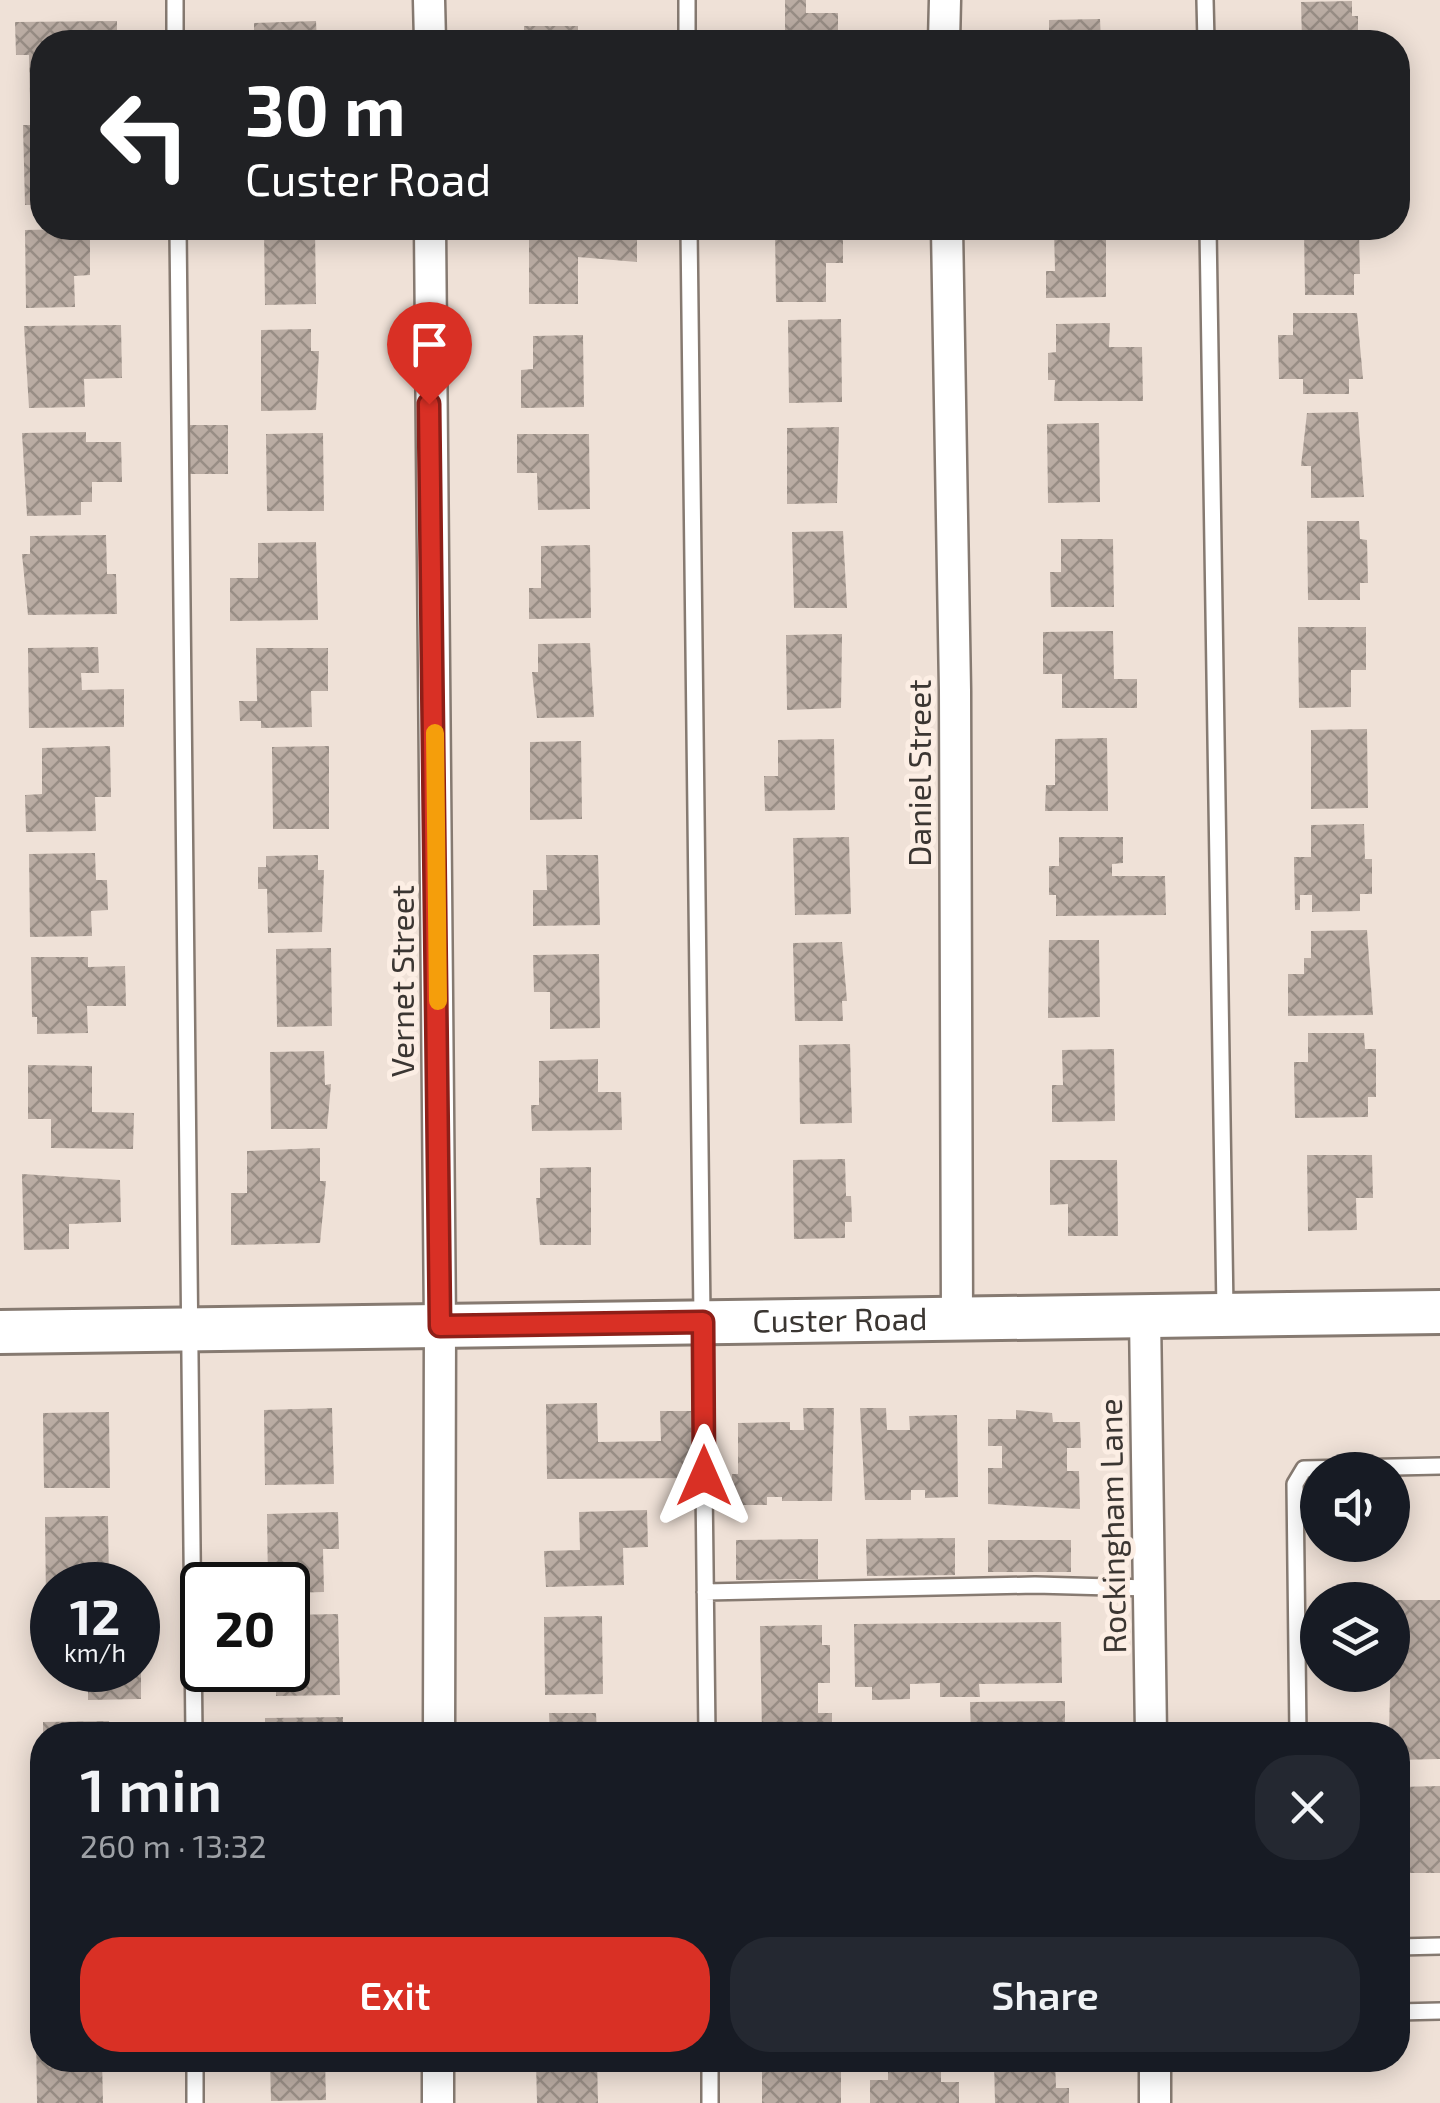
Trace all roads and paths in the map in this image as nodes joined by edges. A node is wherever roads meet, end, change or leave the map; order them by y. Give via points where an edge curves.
1 (175, 0) edge
2 (429, 0) edge
3 (686, 0) edge
4 (945, 0) edge
5 (1205, 0) edge
6 (175, 30) edge
7 (430, 30) edge
8 (687, 30) edge
9 (944, 30) edge
10 (1206, 30) edge
11 (178, 240) edge
12 (430, 240) edge
13 (690, 240) edge
14 (947, 240) edge
15 (1208, 240) edge
16 (1440, 1312) edge
17 (1225, 1315) junction
18 (1146, 1316) junction
19 (957, 1318) junction
20 (703, 1322) junction
21 (440, 1326) junction
22 (191, 1330) junction
23 (0, 1332) edge
24 (1440, 1466) edge
25 (1149, 1588) junction
26 (706, 1592) junction
27 (194, 1722) edge
28 (439, 1722) edge
29 (707, 1722) edge
30 (1151, 1722) edge
31 (1298, 1722) edge
32 (1410, 1946) edge
33 (1440, 1946) edge
34 (1440, 2011) edge
35 (1410, 2012) edge
36 (195, 2072) edge
37 (438, 2072) edge
38 (710, 2072) edge
39 (1155, 2072) edge
40 (195, 2103) edge
41 (438, 2103) edge
42 (710, 2103) edge
43 (1155, 2103) edge

1 - 6 lane
2 - 7 street
3 - 8 lane
4 - 9 street
5 - 10 lane
11 - 22 lane
12 - 21 street, Vernet Street
13 - 20 lane
14 - 19 street, Daniel Street
15 - 17 lane
16 - 17 street, Custer Road
17 - 18 street, Custer Road
18 - 19 street, Custer Road
18 - 25 street, Rockingham Lane
19 - 20 street, Custer Road
20 - 21 street, Custer Road
20 - 26 lane
21 - 22 street, Custer Road
21 - 28 street, Vernet Street
22 - 23 street, Custer Road
22 - 27 lane
24 - 31 lane via 1304,1469 1296,1484
25 - 26 lane
25 - 30 street, Rockingham Lane
26 - 29 lane
32 - 33 lane
34 - 35 lane
36 - 40 lane
37 - 41 street
38 - 42 lane
39 - 43 street

